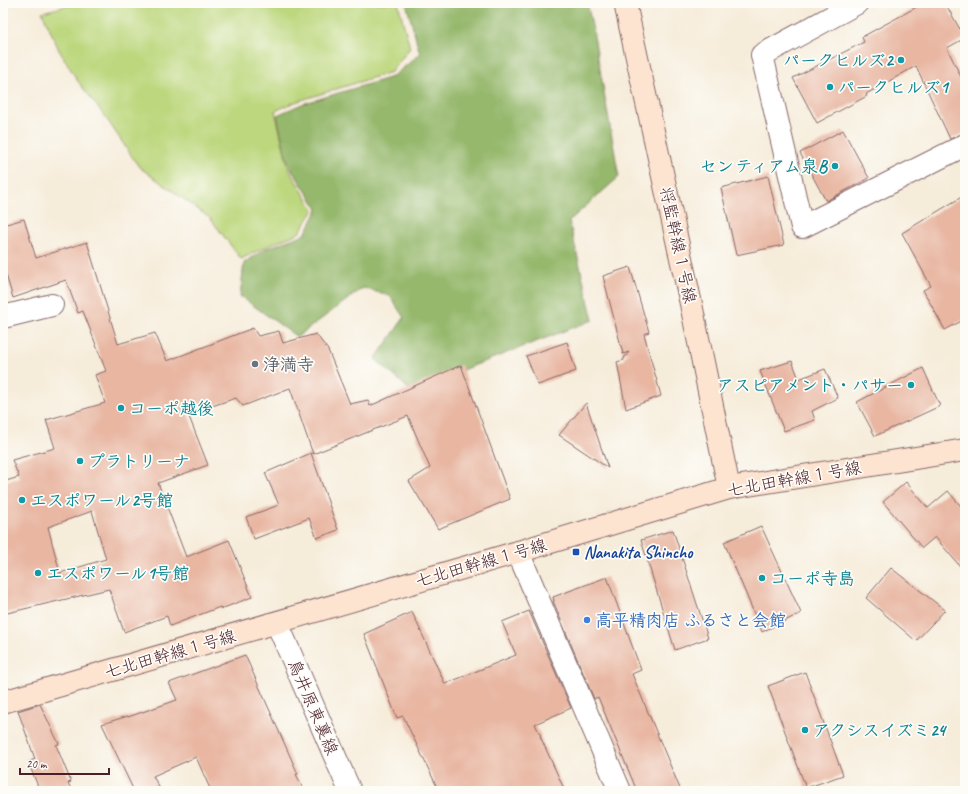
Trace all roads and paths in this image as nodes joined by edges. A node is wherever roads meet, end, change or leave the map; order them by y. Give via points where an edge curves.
1 (624, 3) edge
2 (857, 3) edge
3 (965, 145) edge
4 (52, 306) dead end
5 (3, 317) edge
6 (965, 450) edge
7 (729, 488) junction
8 (518, 552) junction
9 (277, 623) junction
10 (3, 702) edge
11 (350, 791) edge
12 (620, 791) edge

1 - 7 street, 将監幹線１号線
2 - 3 street via 762,56 802,227
4 - 5 street
6 - 7 street, 七北田幹線１号線
7 - 8 street, 七北田幹線１号線
8 - 9 street, 七北田幹線１号線
8 - 12 street
9 - 10 street, 七北田幹線１号線
9 - 11 street, 鳥井原東裏線

